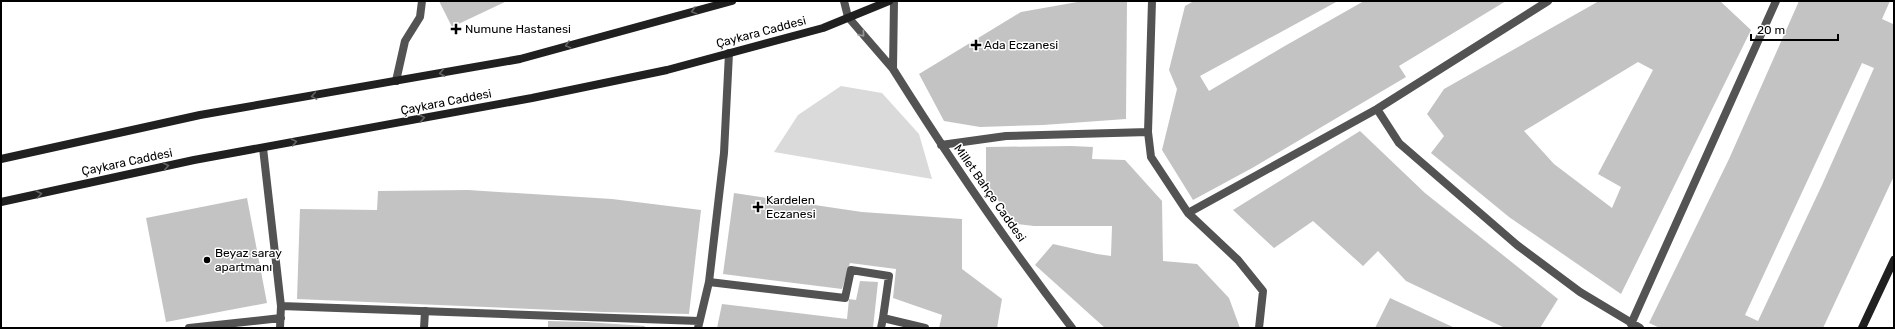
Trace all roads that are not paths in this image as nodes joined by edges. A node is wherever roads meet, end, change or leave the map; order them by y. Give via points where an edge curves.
1 (422, 1) edge
2 (732, 1) edge
3 (844, 1) edge
4 (889, 1) edge
5 (894, 1) edge
6 (1152, 1) edge
7 (1548, 1) edge
8 (1776, 1) edge
9 (848, 17) junction
10 (729, 53) junction
11 (893, 69) junction
12 (396, 81) junction
13 (1377, 109) junction
14 (1148, 132) junction
15 (941, 146) junction
16 (263, 148) junction
17 (1, 159) edge
18 (1, 202) edge
19 (1188, 213) junction
20 (1894, 260) edge
21 (709, 282) junction
22 (281, 306) junction
23 (425, 311) junction
24 (280, 318) junction
25 (883, 318) junction
26 (698, 324) edge
27 (1631, 324) junction
28 (189, 328) edge
29 (280, 328) edge
30 (424, 328) edge
31 (881, 328) edge
32 (925, 328) edge
33 (1072, 328) edge
34 (1259, 328) edge
35 (1640, 328) edge
36 (1862, 328) edge

1 - 12 street via 420,17 405,41
2 -> 12 main road via 520,59
3 - 9 street
4 - 9 main road, Çaykara Caddesi
5 - 11 street
6 - 14 street
7 - 13 street
8 - 27 street
9 - 10 main road, Çaykara Caddesi via 823,28
9 -> 11 street, Millet Bahçe Caddesi
16 -> 10 main road, Çaykara Caddesi via 547,95 667,70
10 - 21 street via 724,153
11 - 15 street, Millet Bahçe Caddesi
12 -> 17 main road via 200,115
13 - 19 street
13 - 27 street via 1399,143 1517,245 1580,292
14 - 15 street via 1006,136
14 - 19 street via 1151,157
15 - 33 street, Millet Bahçe Caddesi
18 -> 16 main road, Çaykara Caddesi via 194,160
16 - 22 street
19 - 34 street via 1238,260 1263,292
20 - 36 main road
21 - 25 street via 845,298 851,270 889,276
21 - 26 street
22 - 23 street
22 - 24 street
23 - 26 street
23 - 30 street
24 - 28 street
24 - 29 street
25 - 31 street
25 - 32 street
27 - 35 street

